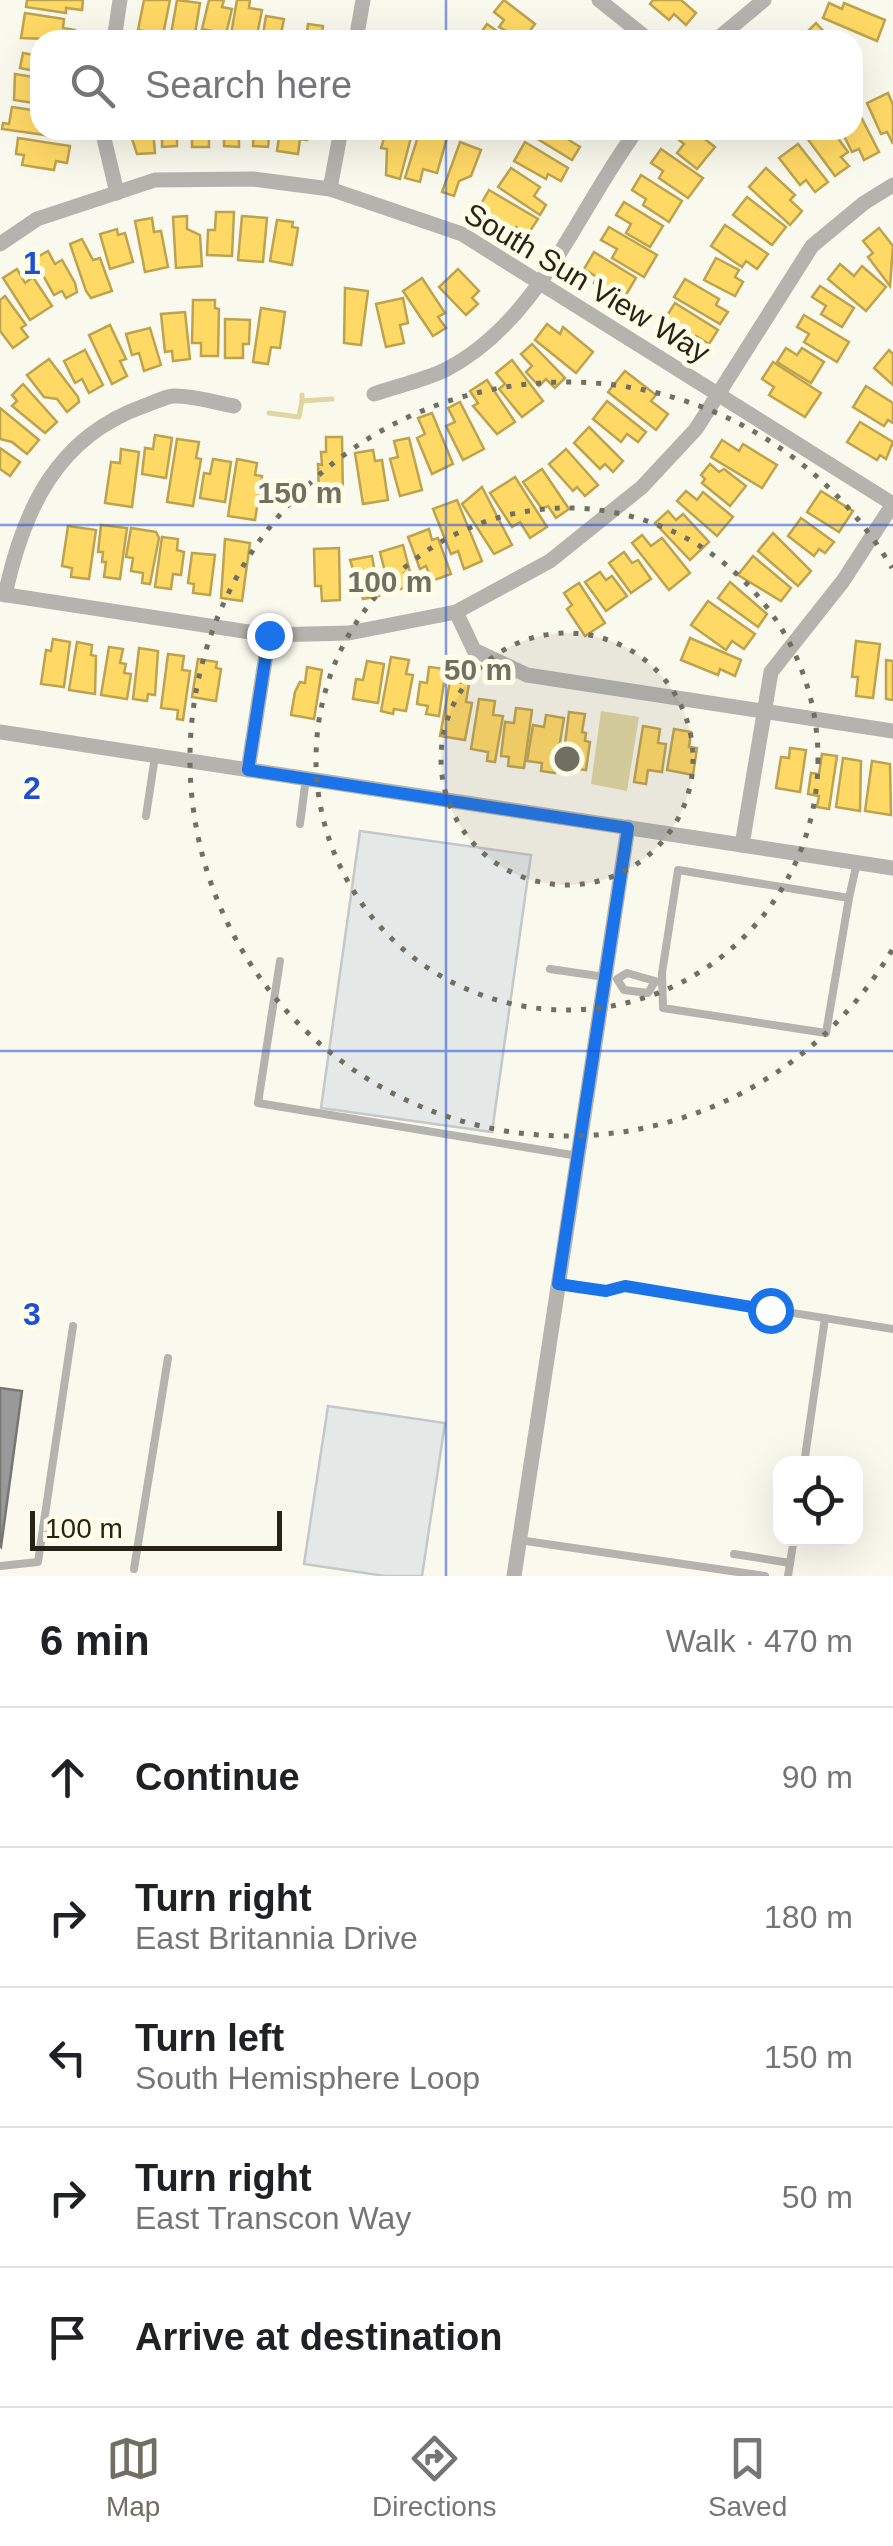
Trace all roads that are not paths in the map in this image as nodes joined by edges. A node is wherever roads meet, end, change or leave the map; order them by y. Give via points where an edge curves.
1 (120, 0) edge
2 (363, 0) edge
3 (599, 0) edge
4 (764, 0) edge
5 (116, 30) edge
6 (358, 30) edge
7 (636, 30) edge
8 (728, 30) edge
9 (104, 140) edge
10 (338, 140) edge
11 (631, 140) edge
12 (893, 185) edge
13 (330, 188) junction
14 (117, 193) junction
15 (0, 244) edge
16 (539, 282) junction
17 (374, 394) dead end
18 (718, 394) junction
19 (234, 406) dead end
20 (893, 504) edge
21 (2, 595) edge
22 (456, 612) junction
23 (269, 635) junction
24 (764, 711) junction
25 (893, 731) edge
26 (0, 732) edge
27 (156, 755) junction
28 (248, 770) junction
29 (306, 778) junction
30 (146, 816) dead end
31 (300, 824) dead end
32 (628, 828) junction
33 (742, 845) junction
34 (856, 862) junction
35 (893, 868) edge
36 (850, 898) junction
37 (280, 960) dead end
38 (550, 969) dead end
39 (611, 978) junction
40 (658, 983) junction
41 (578, 1156) junction
42 (558, 1284) junction
43 (825, 1318) junction
44 (73, 1326) dead end
45 (893, 1329) edge
46 (168, 1358) dead end
47 (805, 1456) edge
48 (520, 1540) junction
49 (793, 1546) edge
50 (734, 1554) dead end
51 (790, 1562) junction
52 (0, 1566) edge
53 (134, 1569) dead end
54 (514, 1576) edge
55 (765, 1576) edge
56 (788, 1576) edge

1 - 5 street
2 - 6 street
3 - 7 street
4 - 8 street
9 - 14 street
10 - 13 street
11 - 16 street
12 - 18 street via 812,246
13 - 14 street, South Sun View Way via 253,179 155,180
13 - 16 street, South Sun View Way via 462,234
14 - 15 street, South Sun View Way via 36,219
16 - 17 street via 501,330 447,369
16 - 18 street, South Sun View Way
18 - 20 street, South Sun View Way
18 - 22 street via 696,429 642,487 550,561
19 - 21 street via 172,396 117,416 73,450 41,488 17,538
20 - 24 street via 772,672
21 - 23 street
22 - 23 street via 349,633
22 - 24 street via 474,650 527,675
23 - 28 street
24 - 25 street
24 - 33 street
26 - 27 street
27 - 28 street
27 - 30 lane
28 - 29 street
29 - 31 lane
29 - 32 street
32 - 33 street
32 - 39 street
33 - 34 street
34 - 35 street
34 - 36 lane
36 - 40 lane via 678,870
36 - 40 lane via 826,1032 663,1008
37 - 41 lane via 258,1103
38 - 39 lane
39 - 40 lane via 627,972
39 - 40 lane via 624,990 648,993
39 - 41 street
41 - 42 street
42 - 43 lane via 606,1291 625,1286
42 - 48 street
43 - 45 lane
43 - 47 lane
44 - 52 lane via 38,1562
46 - 53 lane
48 - 54 street
48 - 55 lane
49 - 51 lane
50 - 51 lane
51 - 56 lane

